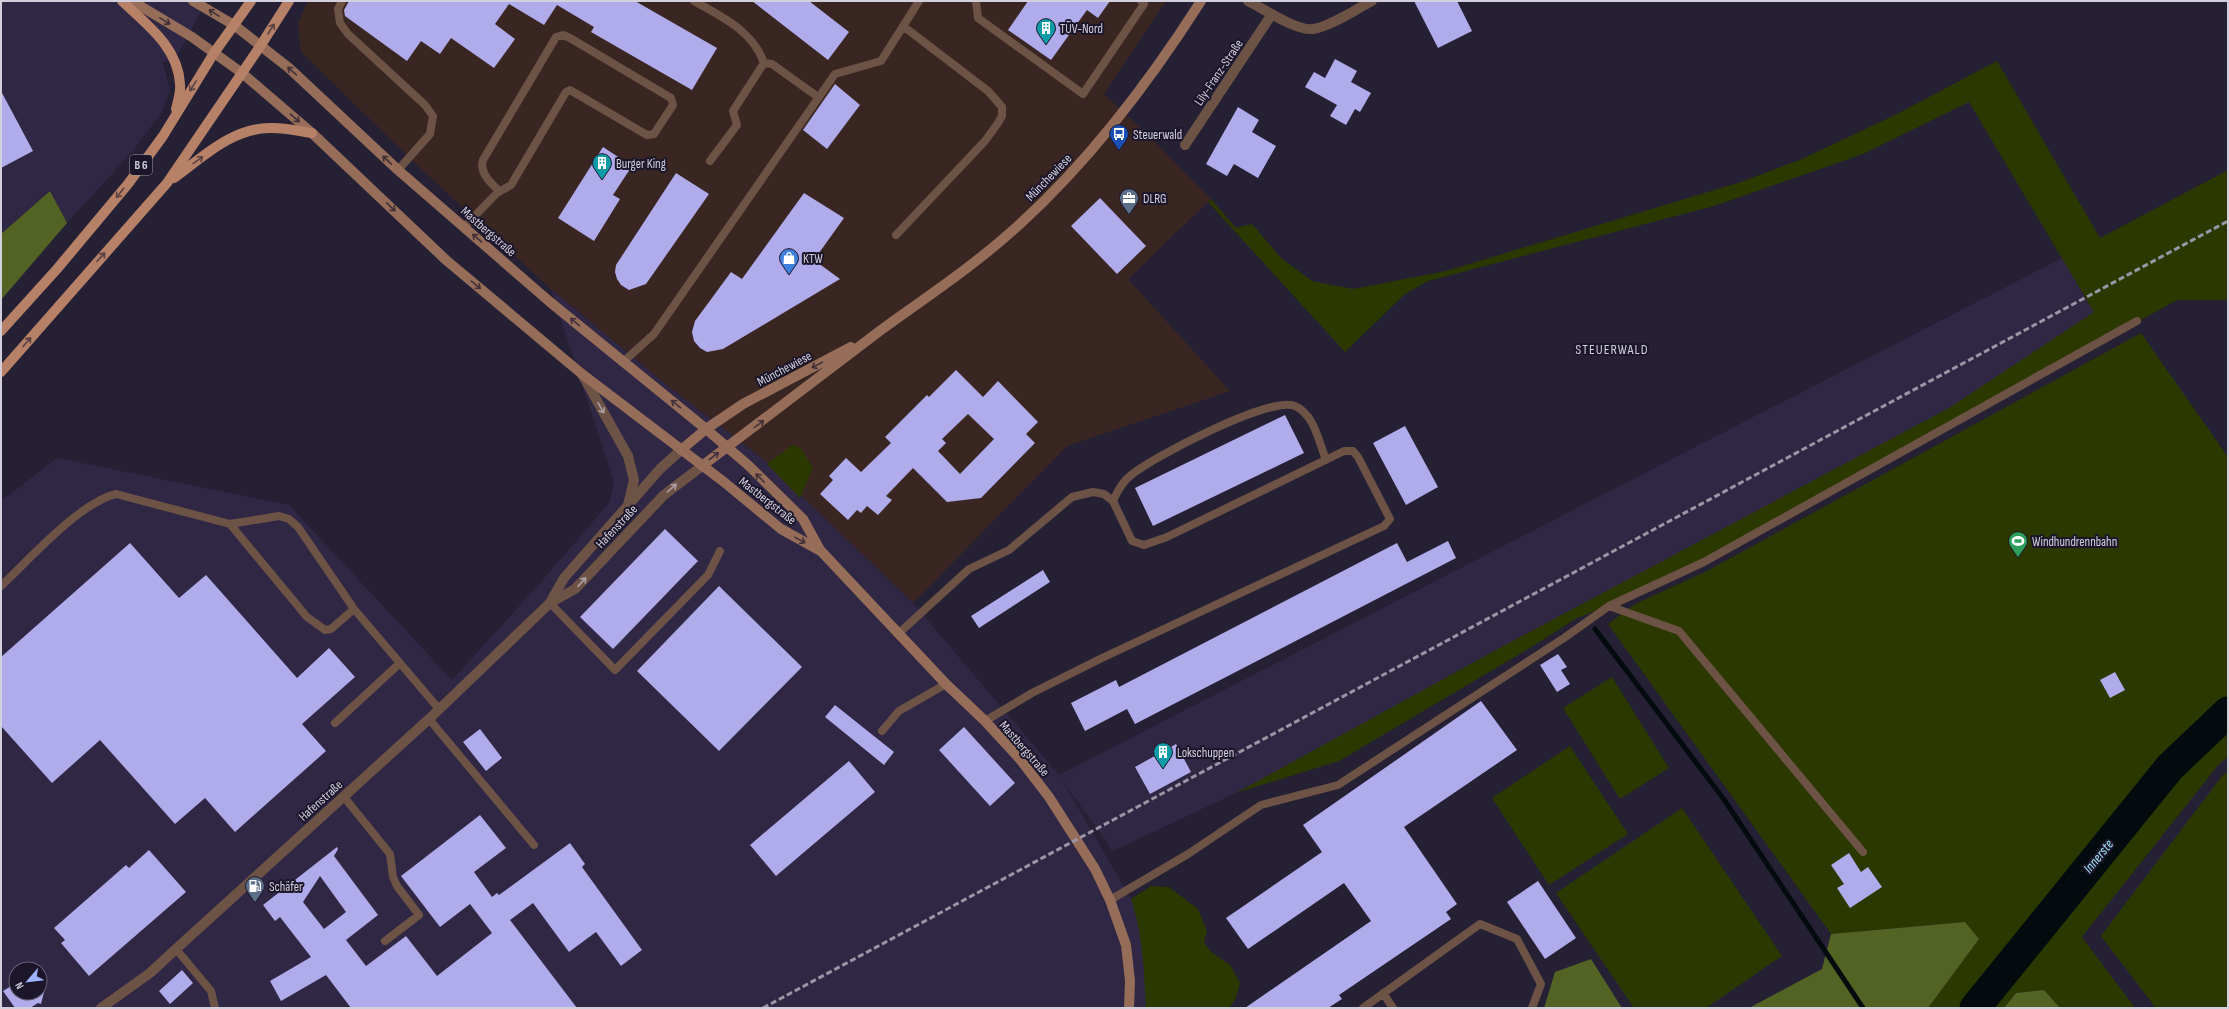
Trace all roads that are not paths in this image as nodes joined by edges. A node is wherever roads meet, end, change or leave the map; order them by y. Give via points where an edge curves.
1 (122, 1) edge
2 (132, 1) edge
3 (193, 1) edge
4 (250, 1) edge
5 (289, 1) edge
6 (342, 1) edge
7 (694, 1) edge
8 (919, 1) edge
9 (976, 1) edge
10 (1141, 1) edge
11 (1201, 1) edge
12 (1248, 1) edge
13 (1372, 1) edge
14 (1272, 14) junction
15 (234, 26) junction
16 (903, 26) junction
17 (261, 46) junction
18 (214, 53) junction
19 (764, 63) junction
20 (242, 73) junction
21 (818, 96) junction
22 (175, 116) junction
23 (312, 133) junction
24 (1185, 145) dead end
25 (710, 161) dead end
26 (398, 170) junction
27 (167, 183) junction
28 (499, 191) junction
29 (464, 227) junction
30 (896, 235) dead end
31 (2137, 321) dead end
32 (1, 331) edge
33 (876, 334) junction
34 (623, 362) junction
35 (1, 372) edge
36 (582, 374) junction
37 (706, 429) junction
38 (727, 447) junction
39 (681, 450) junction
40 (1326, 460) junction
41 (702, 466) junction
42 (1113, 501) junction
43 (628, 507) junction
44 (230, 524) junction
45 (820, 550) junction
46 (720, 551) dead end
47 (1, 586) edge
48 (550, 603) junction
49 (1609, 606) junction
50 (354, 609) junction
51 (898, 634) junction
52 (400, 663) junction
53 (946, 684) junction
54 (439, 709) junction
55 (429, 719) junction
56 (985, 721) junction
57 (335, 723) dead end
58 (882, 731) dead end
59 (344, 796) junction
60 (534, 845) dead end
61 (1863, 852) dead end
62 (1110, 900) junction
63 (385, 941) dead end
64 (176, 949) junction
65 (1383, 993) junction
66 (101, 1008) edge
67 (215, 1008) edge
68 (1128, 1008) edge
69 (1364, 1008) edge
70 (1393, 1008) edge
71 (1532, 1008) edge

1 - 22 main road via 163,40 177,63 181,86
2 -> 18 main road, Mastbergstraße
15 -> 3 main road, Mastbergstraße
4 - 15 main road, B 6
17 -> 5 main road, B 6
6 - 26 lane via 338,9 340,23 348,34 425,104 433,116 430,134
7 - 19 lane via 742,30 756,46
8 - 16 lane
9 - 10 lane via 978,18 1083,94 1144,4
11 - 33 main road, Münchewiese via 1178,38 1128,107 1048,197 990,250
12 - 14 street
13 - 14 street via 1313,29 1302,28
14 - 24 street, Lily-Franz-Straße
15 - 17 main road, Mastbergstraße
15 - 18 main road, B 6
16 - 21 lane via 881,61 835,74
16 - 30 lane via 988,91 1000,104 1003,112 985,141
17 - 20 main road, B 6
26 -> 17 main road, Mastbergstraße via 289,68
18 - 20 main road, Mastbergstraße
18 -> 22 main road, B 6
19 - 21 lane via 772,64
19 - 25 lane via 733,111 737,125
20 -> 23 main road, Mastbergstraße
20 - 27 main road, B 6
21 - 34 lane via 654,334
22 -> 32 main road, B 6 via 128,184
27 -> 23 main road via 227,139 257,129 271,128
23 -> 36 main road, Mastbergstraße via 446,260
26 - 29 main road, Mastbergstraße
35 -> 27 main road, B 6
28 - 28 lane via 511,185 566,92 570,90 647,134 654,134 673,105 671,98 570,38 563,35 556,37 483,160 483,172 487,180
28 - 29 lane
34 -> 29 main road, Mastbergstraße
31 - 49 lane via 1704,562
33 -> 37 main road, Münchewiese via 743,404
38 -> 33 main road, Münchewiese
37 -> 34 main road, Mastbergstraße
36 - 39 main road, Mastbergstraße
36 -> 43 street, Hafenstraße via 628,456 634,480
37 - 38 main road, Mastbergstraße
37 - 39 main road
41 -> 38 main road
45 -> 38 main road, Mastbergstraße via 803,520
39 - 41 main road, Mastbergstraße
39 - 43 street, Hafenstraße via 660,469
40 - 42 lane via 1167,537 1144,545 1132,541
40 - 42 lane via 1304,411 1294,405 1279,404 1231,421 1142,466 1128,477
40 - 56 lane via 1344,451 1353,451 1390,519 1384,526 1102,658 1032,693
41 -> 45 main road, Mastbergstraße via 781,529
48 -> 41 street, Hafenstraße via 575,589 664,495
42 - 51 lane via 1104,494 1093,492 1072,497 1008,550 969,569
43 - 48 street, Hafenstraße via 564,578
44 - 47 lane via 125,495 104,497 84,509
44 - 50 lane via 280,516 290,519
44 - 50 lane via 316,625 325,630 331,629
45 - 51 main road, Mastbergstraße
46 - 48 lane via 708,575 615,670
48 - 54 street, Hafenstraße
49 - 61 lane via 1679,631
49 - 62 lane via 1338,785 1261,805 1188,854
50 - 52 lane
51 - 53 main road, Mastbergstraße
52 - 54 lane
52 - 57 lane
53 - 56 main road, Mastbergstraße
53 - 58 lane via 899,711
54 - 55 street, Hafenstraße
55 - 59 street, Hafenstraße
55 - 60 lane
56 - 62 main road, Mastbergstraße via 1019,758 1049,797 1088,857
59 - 63 lane via 390,854 397,886 419,915
59 - 64 street, Hafenstraße
62 - 68 main road, Mastbergstraße via 1126,945 1130,981
64 - 66 street, Hafenstraße via 150,973
64 - 67 lane via 211,991
65 - 69 lane
65 - 70 lane
65 - 71 lane via 1480,924 1517,939 1541,984

